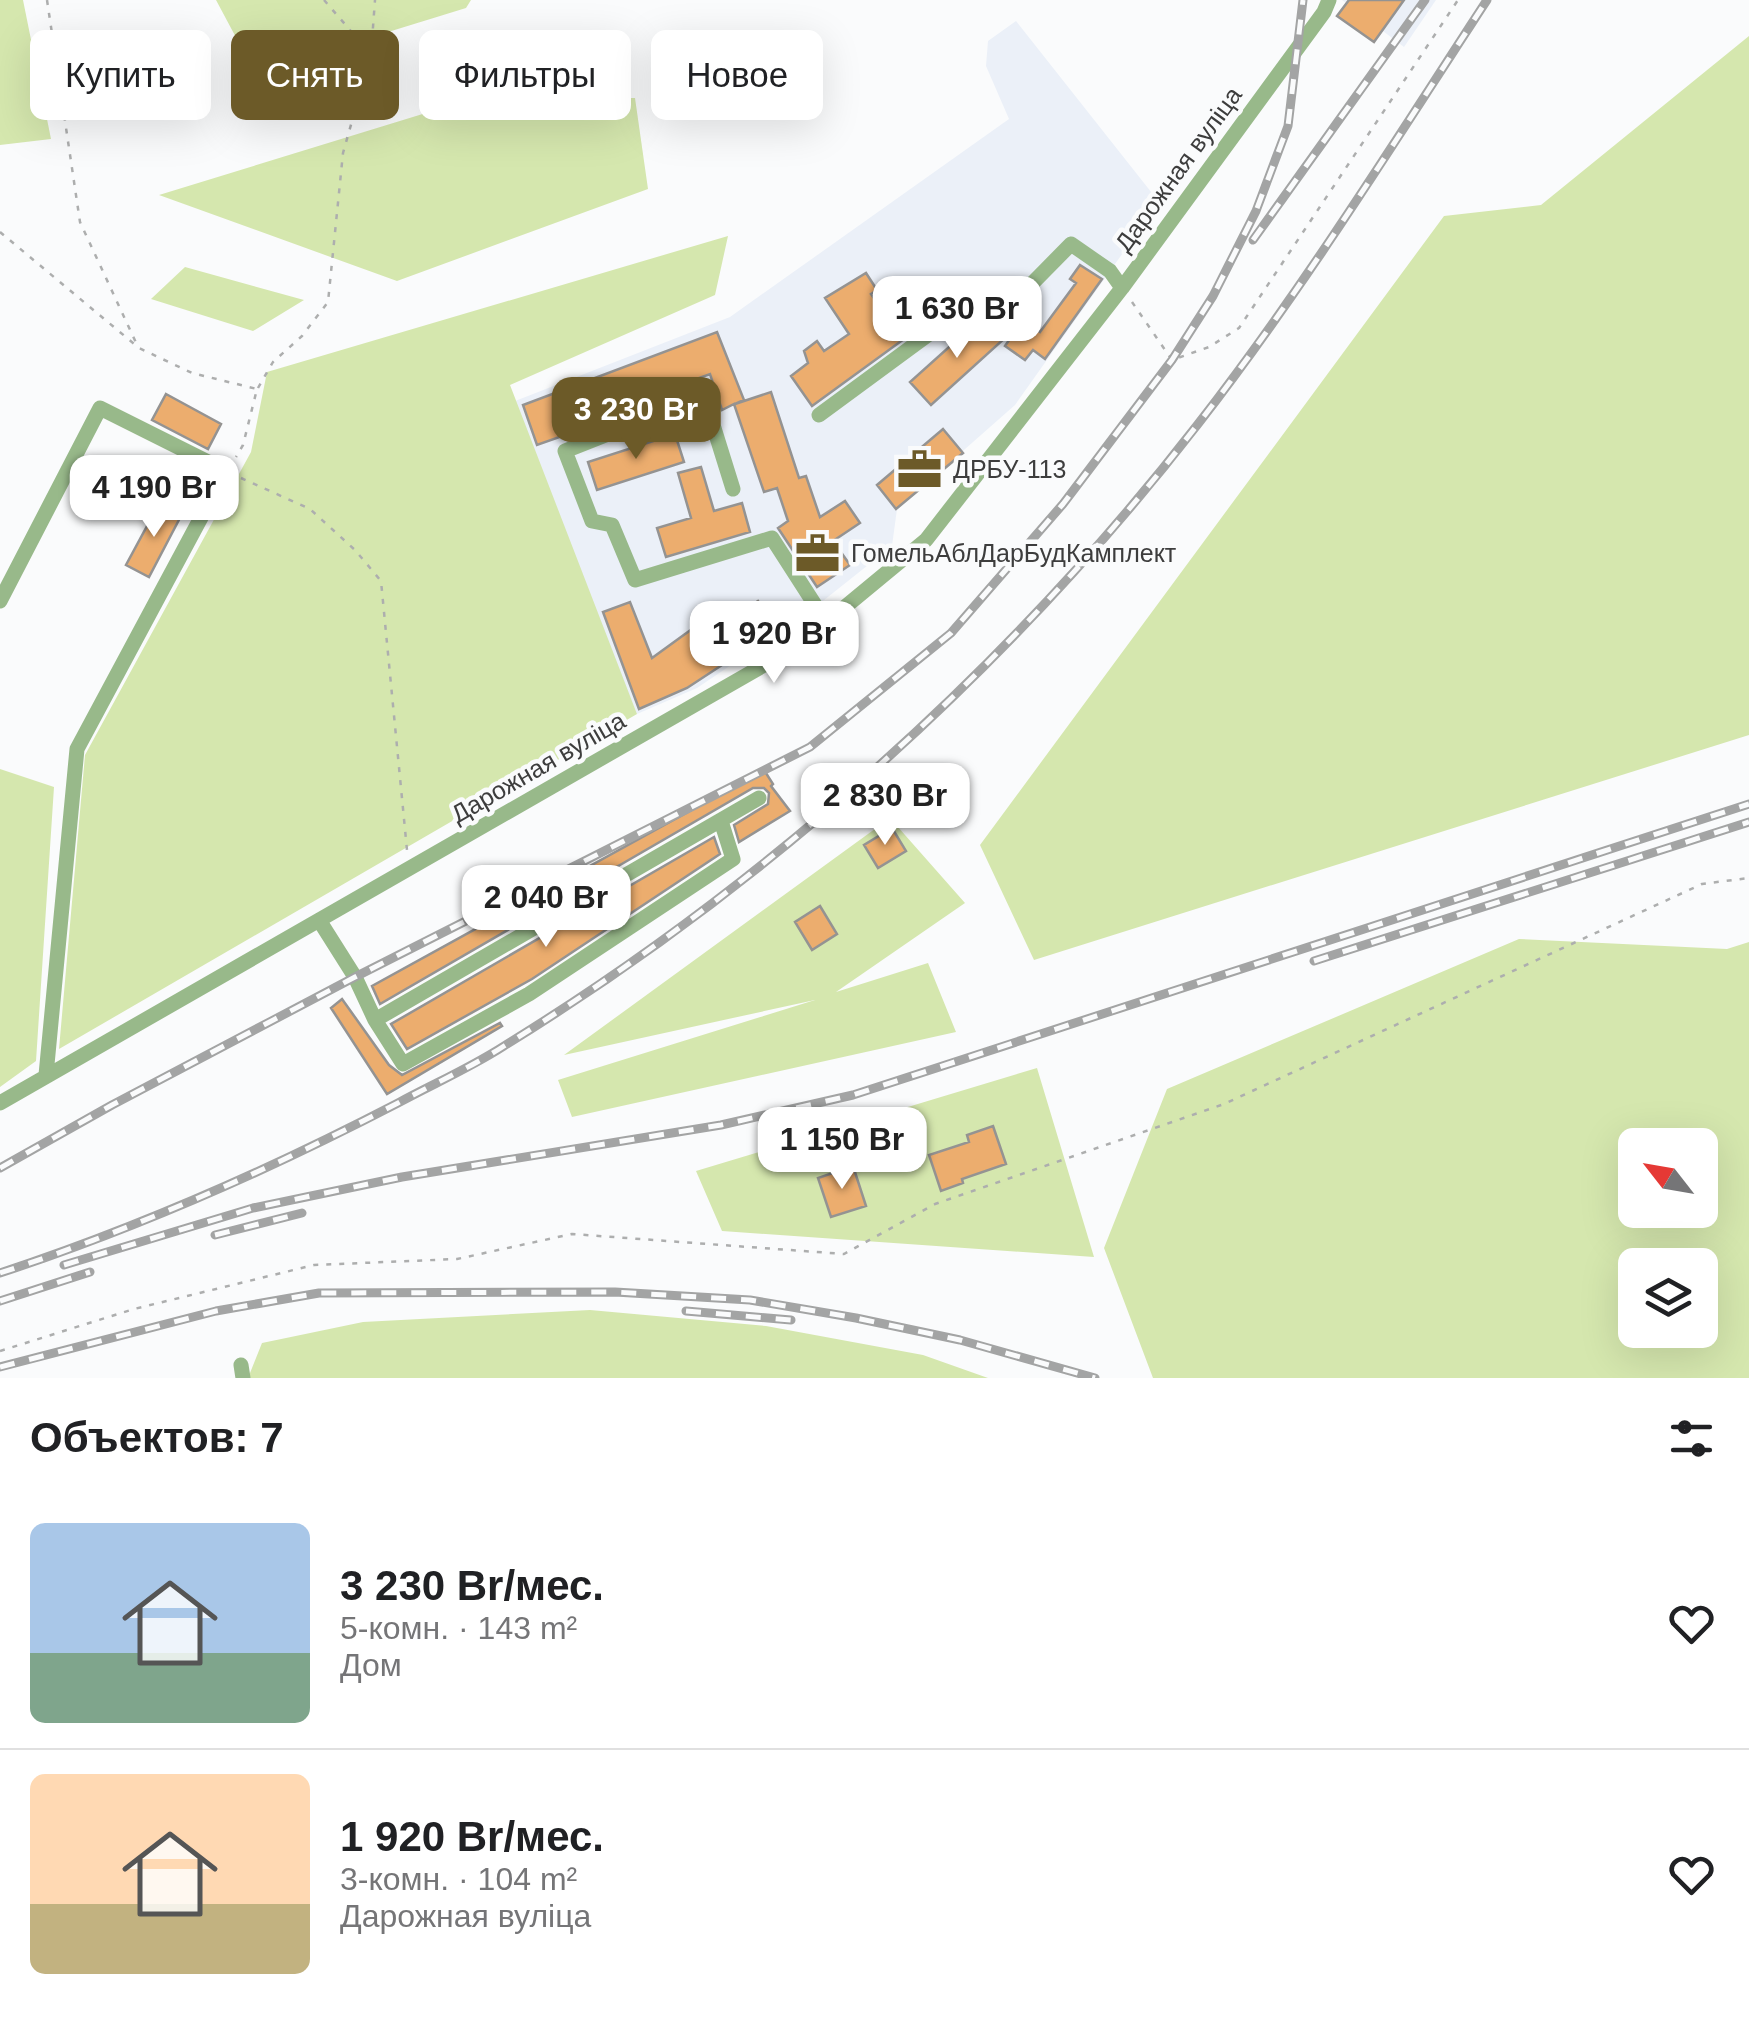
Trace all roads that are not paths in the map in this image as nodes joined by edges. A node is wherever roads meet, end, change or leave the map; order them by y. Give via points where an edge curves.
1 (1327, 6) edge
2 (1122, 288) junction
3 (818, 415) dead end
4 (733, 489) dead end
5 (0, 600) edge
6 (826, 622) junction
7 (760, 798) dead end
8 (721, 821) junction
9 (319, 920) junction
10 (375, 1020) junction
11 (46, 1076) junction
12 (0, 1103) edge

1 - 2 street, Дарожная вуліца
2 - 3 street via 1110,271 1071,244 1009,307 959,312
2 - 6 street, Дарожная вуліца via 926,540
4 - 6 street via 704,396 565,450 592,521 612,525 635,580 772,538
5 - 11 street via 100,408 226,471 77,749
6 - 9 street, Дарожная вуліца via 800,645
7 - 8 street
8 - 10 street
8 - 10 street via 732,859 529,994 404,1064
9 - 10 street
9 - 11 street, Дарожная вуліца
11 - 12 street, Дарожная вуліца

